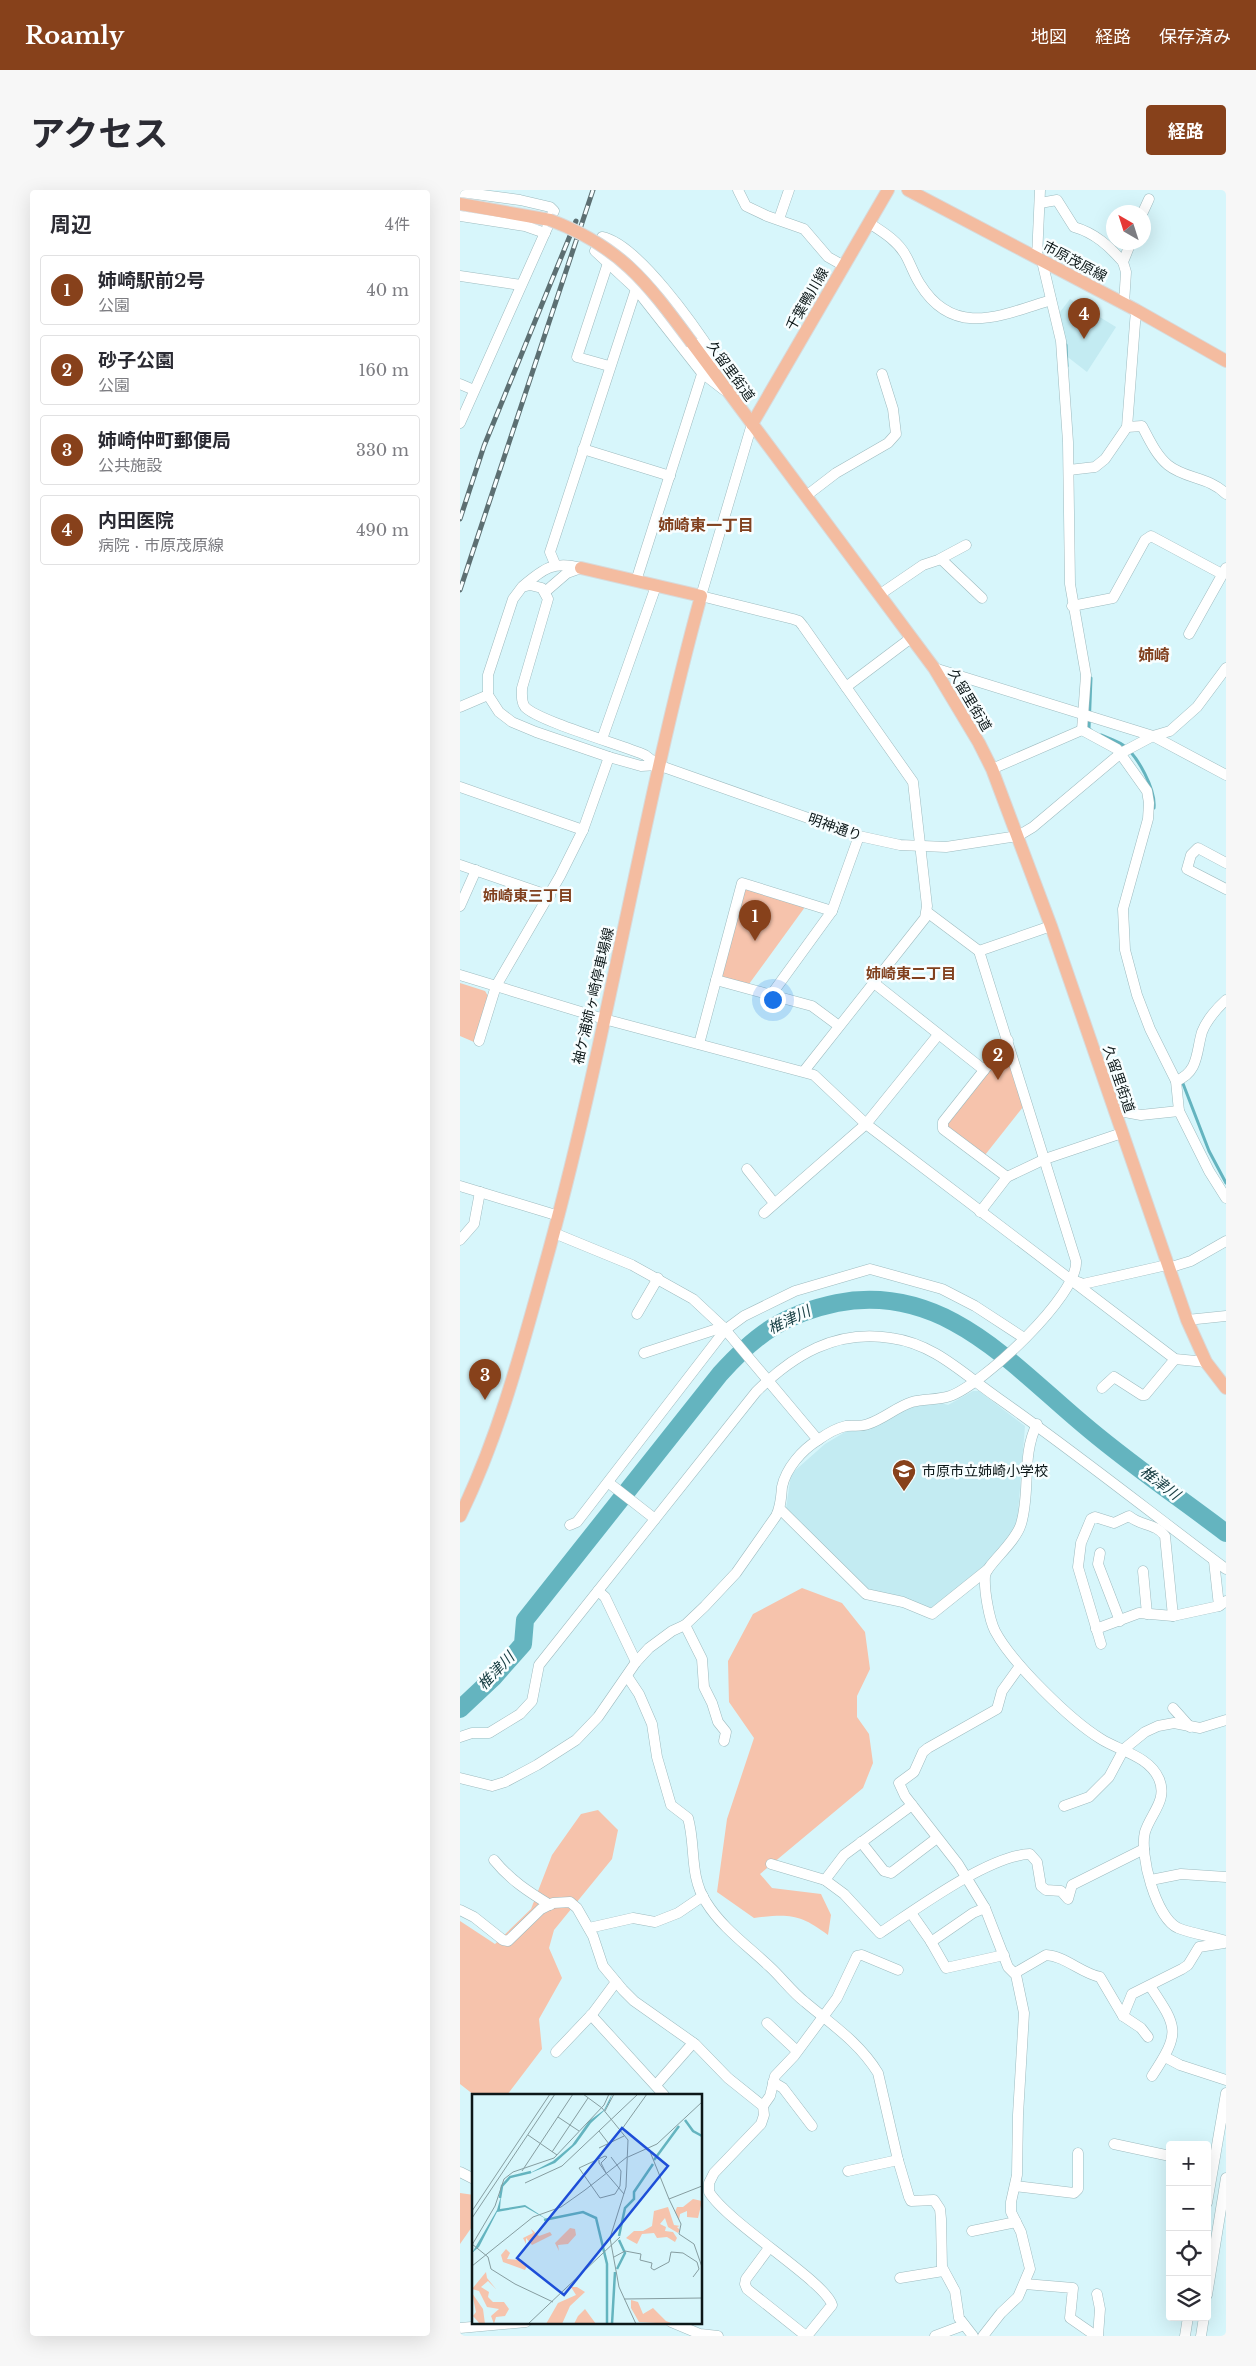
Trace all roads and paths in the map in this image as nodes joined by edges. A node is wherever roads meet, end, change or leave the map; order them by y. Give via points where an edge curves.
1 (738, 190) edge
2 (789, 190) edge
3 (888, 190) edge
4 (908, 190) edge
5 (1040, 190) edge
6 (465, 192) edge
7 (1149, 199) dead end
8 (1040, 203) junction
9 (460, 204) edge
10 (1146, 205) edge
11 (552, 215) dead end
12 (460, 216) edge
13 (779, 219) junction
14 (869, 223) junction
15 (1128, 250) edge
16 (1040, 260) junction
17 (1123, 262) junction
18 (608, 263) junction
19 (844, 266) junction
20 (460, 276) edge
21 (521, 285) junction
22 (636, 289) junction
23 (1051, 300) junction
24 (1124, 304) junction
25 (1136, 310) junction
26 (1226, 361) edge
27 (609, 366) junction
28 (707, 370) junction
29 (882, 374) dead end
30 (460, 384) edge
31 (474, 390) junction
32 (460, 423) edge
33 (752, 424) junction
34 (1127, 427) junction
35 (583, 449) junction
36 (1069, 470) junction
37 (670, 476) junction
38 (1226, 494) edge
39 (806, 496) junction
40 (966, 545) dead end
41 (941, 558) junction
42 (554, 564) junction
43 (581, 568) junction
44 (1224, 571) edge
45 (636, 581) junction
46 (656, 586) junction
47 (522, 587) junction
48 (545, 592) junction
49 (879, 595) junction
50 (701, 596) junction
51 (982, 598) dead end
52 (1072, 606) junction
53 (1189, 634) dead end
54 (912, 638) junction
55 (934, 668) junction
56 (1226, 668) edge
57 (846, 687) junction
58 (488, 695) junction
59 (460, 707) edge
60 (1084, 716) junction
61 (1082, 730) junction
62 (1153, 736) junction
63 (602, 739) junction
64 (1121, 753) junction
65 (609, 757) junction
66 (658, 765) junction
67 (992, 769) junction
68 (1226, 775) edge
69 (460, 787) edge
70 (584, 830) junction
71 (858, 836) junction
72 (1018, 836) junction
73 (921, 847) junction
74 (1226, 863) edge
75 (460, 864) edge
76 (476, 870) junction
77 (1226, 890) edge
78 (550, 896) junction
79 (460, 906) edge
80 (832, 911) junction
81 (927, 912) junction
82 (1051, 926) junction
83 (979, 951) junction
84 (460, 975) edge
85 (716, 980) junction
86 (874, 982) junction
87 (496, 986) junction
88 (771, 995) junction
89 (1226, 1000) edge
90 (604, 1019) junction
91 (838, 1026) junction
92 (938, 1035) junction
93 (1008, 1040) junction
94 (479, 1041) dead end
95 (699, 1044) junction
96 (984, 1070) junction
97 (804, 1071) junction
98 (1176, 1081) junction
99 (1114, 1110) junction
100 (1179, 1111) junction
101 (866, 1124) junction
102 (1122, 1133) junction
103 (1044, 1159) junction
104 (748, 1169) dead end
105 (1007, 1177) junction
106 (460, 1186) edge
107 (480, 1192) junction
108 (1226, 1198) edge
109 (774, 1204) junction
110 (980, 1212) junction
111 (764, 1213) dead end
112 (559, 1216) junction
113 (554, 1232) junction
114 (460, 1240) edge
115 (1226, 1241) edge
116 (1168, 1267) junction
117 (658, 1278) junction
118 (1072, 1280) junction
119 (637, 1314) dead end
120 (1226, 1316) edge
121 (1187, 1320) junction
122 (724, 1329) junction
123 (1024, 1338) junction
124 (644, 1353) dead end
125 (1175, 1358) junction
126 (1206, 1362) junction
127 (768, 1380) junction
128 (976, 1381) junction
129 (1102, 1388) dead end
130 (1226, 1388) edge
131 (1037, 1424) junction
132 (818, 1440) junction
133 (609, 1483) junction
134 (1136, 1500) junction
135 (780, 1509) junction
136 (460, 1516) edge
137 (1129, 1516) junction
138 (655, 1519) junction
139 (570, 1525) dead end
140 (1100, 1553) dead end
141 (1214, 1560) junction
142 (1226, 1569) edge
143 (987, 1570) junction
144 (1143, 1571) dead end
145 (598, 1591) junction
146 (1223, 1603) edge
147 (1147, 1614) junction
148 (1173, 1616) junction
149 (1120, 1620) junction
150 (685, 1625) junction
151 (1096, 1629) junction
152 (1101, 1644) dead end
153 (636, 1662) junction
154 (1020, 1666) junction
155 (627, 1676) junction
156 (1173, 1708) dead end
157 (1226, 1720) edge
158 (1190, 1727) junction
159 (460, 1738) edge
160 (724, 1741) dead end
161 (1124, 1749) junction
162 (460, 1778) edge
163 (912, 1805) junction
164 (1064, 1806) dead end
165 (937, 1838) junction
166 (862, 1842) junction
167 (1144, 1849) junction
168 (494, 1860) dead end
169 (771, 1864) dead end
170 (967, 1877) junction
171 (1226, 1878) edge
172 (825, 1880) junction
173 (1151, 1880) junction
174 (703, 1896) junction
175 (550, 1904) junction
176 (986, 1908) junction
177 (460, 1910) edge
178 (910, 1912) junction
179 (588, 1928) junction
180 (1226, 1941) edge
181 (932, 1942) junction
182 (1004, 1955) junction
183 (898, 1970) dead end
184 (1015, 1973) junction
185 (616, 1982) junction
186 (1150, 1986) junction
187 (591, 2015) junction
188 (824, 2016) junction
189 (1123, 2016) junction
190 (767, 2023) dead end
191 (1148, 2037) dead end
192 (693, 2043) junction
193 (797, 2051) junction
194 (556, 2052) dead end
195 (1165, 2057) junction
196 (1152, 2076) dead end
197 (1226, 2080) edge
198 (773, 2082) junction
199 (656, 2085) junction
200 (1226, 2093) edge
201 (663, 2094) edge
202 (763, 2106) junction
203 (812, 2126) dead end
204 (1114, 2144) dead end
205 (1078, 2153) dead end
206 (1166, 2155) edge
207 (898, 2160) junction
208 (1211, 2160) edge
209 (848, 2171) dead end
210 (460, 2172) edge
211 (472, 2178) edge
212 (1226, 2178) edge
213 (1014, 2186) junction
214 (1016, 2222) junction
215 (972, 2231) dead end
216 (769, 2248) junction
217 (943, 2271) junction
218 (1210, 2276) edge
219 (900, 2278) dead end
220 (1025, 2284) junction
221 (1097, 2294) dead end
222 (1187, 2321) edge
223 (1203, 2321) edge
224 (504, 2324) edge
225 (675, 2324) edge
226 (964, 2325) junction
227 (460, 2328) edge
228 (700, 2335) edge
229 (718, 2336) edge
230 (807, 2336) edge
231 (935, 2336) edge
232 (973, 2336) edge
233 (983, 2336) edge
234 (1097, 2336) edge
235 (1185, 2336) edge
236 (1201, 2336) edge

1 - 13 street via 746,206
2 - 13 street
3 - 14 main road, 千葉鴨川線
4 - 16 main road, 市原茂原線
5 - 8 street
6 - 11 street via 520,200 550,208 554,211
7 - 10 street
8 - 16 street
8 - 17 street via 1057,200 1074,227 1104,242
9 - 28 main road, 久留里街道, bridge via 540,217 602,244 641,277 692,343
12 - 21 street via 547,229
13 - 19 street via 804,230 828,257
14 - 19 main road, 千葉鴨川線
14 - 23 street via 892,239 905,254 920,285 950,314 987,319
15 - 17 street
16 - 23 street
16 - 24 main road, 市原茂原線
17 - 24 street via 1126,272
18 - 22 street
18 - 27 street via 577,356
18 - 28 street via 595,251 602,237 611,239 636,258 675,303 716,358
19 - 33 main road, 千葉鴨川線
20 - 21 street
21 - 31 street
22 - 27 street
22 - 28 street
23 - 36 street via 1061,341
24 - 25 main road, 市原茂原線
25 - 26 main road, 市原茂原線
25 - 34 street
27 - 35 street
28 - 33 main road, 久留里街道
28 - 37 street
29 - 39 street via 893,410 896,434 888,443 836,473
30 - 31 street
31 - 32 street
33 - 39 main road, 久留里街道
33 - 50 street
34 - 36 street via 1110,454 1095,467
34 - 38 street via 1142,426 1169,466 1218,486
35 - 37 street
35 - 42 street via 550,552
36 - 52 street via 1068,540
37 - 45 street
39 - 49 main road, 久留里街道
40 - 41 street
41 - 49 street via 923,565
41 - 51 street
42 - 43 street
42 - 47 street
43 - 45 main road
43 - 48 street via 567,573
44 - 52 street via 1151,536 1145,540 1113,598
44 - 53 street
45 - 46 main road
46 - 50 main road
46 - 63 street
47 - 48 street via 537,585
47 - 58 street via 513,599 488,675
48 - 63 street, 明神通り via 547,607 521,699 524,706 541,717
49 - 54 main road, 久留里街道
50 - 57 street via 799,621
50 - 66 main road, 袖ケ浦姉ヶ崎停車場線
52 - 60 street via 1086,675
54 - 55 main road, 久留里街道
54 - 57 street
55 - 60 street
55 - 67 main road, 久留里街道
56 - 62 street via 1197,707 1170,731
57 - 73 street via 913,782
58 - 59 street
58 - 65 street, 明神通り via 499,712 512,722
60 - 61 street
60 - 62 street
61 - 64 street
61 - 67 street
62 - 64 street
62 - 68 street
63 - 66 street, 明神通り via 645,754
64 - 72 street
64 - 98 street via 1147,791 1149,803 1145,836 1123,909 1125,950 1150,1029
65 - 66 street, 明神通り via 635,765
65 - 70 street
66 - 71 street, 明神通り
66 - 90 main road, 袖ケ浦姉ヶ崎停車場線
67 - 72 main road, 久留里街道
69 - 70 street
70 - 78 street
71 - 73 street, 明神通り
71 - 80 street
72 - 73 street, 明神通り via 946,847
72 - 82 main road, 久留里街道
73 - 81 street
74 - 77 street via 1198,848 1191,855 1187,869
75 - 76 street
76 - 78 street
76 - 79 street
78 - 87 street
80 - 85 street via 742,883
80 - 88 street
81 - 83 street
81 - 86 street
82 - 83 street
82 - 99 main road, 久留里街道
83 - 93 street
84 - 87 street
85 - 88 street
85 - 95 street
86 - 91 street
86 - 92 street
87 - 90 street
87 - 94 street
88 - 91 street via 812,1006
89 - 98 street via 1204,1026 1193,1069
90 - 95 street
90 - 112 main road, 袖ケ浦姉ヶ崎停車場線
91 - 97 street
92 - 96 street
92 - 101 street
93 - 96 street
93 - 103 street
95 - 97 street
96 - 105 street via 942,1122 943,1129
97 - 101 street via 814,1075
98 - 100 street
99 - 100 street via 1141,1115
99 - 102 main road, 久留里街道
100 - 108 street
101 - 109 street
101 - 110 street
102 - 103 street
102 - 116 main road, 久留里街道
103 - 105 street
103 - 118 street via 1076,1261
104 - 109 street
105 - 110 street
106 - 107 street
107 - 112 street
107 - 114 street via 474,1224
109 - 111 street
110 - 118 street
112 - 113 main road, 袖ケ浦姉ヶ崎停車場線
113 - 117 street
113 - 136 main road, 袖ケ浦姉ヶ崎停車場線 via 497,1428
115 - 116 street via 1190,1261
116 - 118 street via 1083,1284
116 - 121 main road, 久留里街道
117 - 119 street
117 - 122 street via 694,1300
118 - 123 street via 1044,1320
118 - 125 street
120 - 121 street
121 - 126 main road, 久留里街道
122 - 123 street via 795,1291 870,1269 942,1289
122 - 124 street
122 - 127 street
122 - 133 street
123 - 128 street
125 - 126 street
125 - 129 street via 1145,1395 1114,1376
126 - 130 main road, 久留里街道
127 - 128 street via 811,1348 865,1336 906,1340 927,1347
127 - 132 street
127 - 138 street
128 - 131 street
128 - 132 street via 949,1397 912,1402 867,1425 845,1426
131 - 134 street
131 - 143 street via 1028,1445 1022,1522 1009,1547
132 - 135 street via 788,1469
133 - 138 street
133 - 139 street via 577,1522
134 - 137 street
134 - 141 street
135 - 143 street via 866,1594 903,1602 925,1613 932,1614
135 - 150 street via 736,1572
137 - 148 street via 1158,1528 1165,1536
137 - 151 street via 1114,1523 1095,1517 1091,1519 1081,1543 1078,1567
138 - 145 street
140 - 149 street via 1098,1564
141 - 142 street
141 - 146 street
143 - 154 street via 985,1576 992,1624
144 - 147 street
145 - 153 street via 605,1597
145 - 159 street via 539,1665 532,1701 520,1714 489,1733 472,1733
146 - 148 street
147 - 148 street
147 - 149 street via 1139,1613
149 - 151 street
150 - 153 street via 649,1648
150 - 160 street via 702,1660 704,1687 718,1722 726,1732
151 - 152 street
153 - 155 street
154 - 161 street via 1085,1726 1102,1739
154 - 163 street via 1002,1691 997,1710 923,1752 914,1772 899,1783
155 - 162 street via 589,1728 537,1765 492,1786
155 - 174 street via 652,1724 657,1757 671,1805 688,1818 695,1876
156 - 158 street
157 - 158 street via 1200,1728
158 - 161 street via 1174,1723 1158,1726 1132,1740
161 - 164 street via 1108,1776 1089,1797
161 - 167 street via 1147,1764 1159,1779 1161,1802 1145,1834
163 - 165 street
163 - 166 street
165 - 166 street via 890,1873 884,1871
165 - 170 street
166 - 172 street via 844,1855
167 - 170 street via 1072,1885 1068,1899 1061,1891 1046,1890 1041,1886 1037,1862 1030,1854 1019,1854
167 - 173 street
168 - 175 street via 505,1874
169 - 172 street
170 - 176 street
170 - 178 street
171 - 173 street via 1181,1874
172 - 178 street via 844,1894 880,1933
173 - 180 street via 1168,1920 1178,1928
174 - 179 street via 678,1913 655,1922 633,1918
174 - 188 street via 736,1937 804,2002
175 - 177 street via 508,1941
175 - 179 street via 570,1902 578,1908
176 - 181 street via 972,1913
176 - 182 street
178 - 181 street
179 - 185 street via 601,1954 603,1966
180 - 186 street via 1198,1947 1188,1965
181 - 182 street via 946,1968
182 - 184 street via 1008,1967
183 - 188 street via 857,1956 846,1982
184 - 189 street via 1046,1955 1059,1958 1100,1977
184 - 213 street via 1020,1986 1025,2034
185 - 187 street
185 - 192 street via 634,2001
186 - 189 street via 1132,1994
186 - 195 street via 1173,2024 1170,2048
187 - 194 street
187 - 199 street
188 - 193 street
188 - 207 street via 871,2061 878,2072
189 - 191 street
190 - 193 street
192 - 199 street
192 - 202 street via 728,2078
193 - 198 street
195 - 196 street
195 - 197 street
198 - 202 street via 770,2096
198 - 203 street via 783,2088
199 - 201 street
200 - 208 street
202 - 216 street via 761,2124 714,2173 709,2192
204 - 206 street
205 - 213 street via 1078,2188 1074,2193
207 - 209 street
207 - 217 street via 911,2201 934,2200 940,2209
210 - 211 street
212 - 218 street
213 - 214 street via 1011,2202
214 - 215 street
214 - 220 street via 1029,2260
216 - 230 street via 746,2279 747,2289
216 - 230 street via 815,2283 830,2299 832,2304
217 - 219 street
217 - 226 street via 955,2291 957,2310
220 - 233 street via 1018,2297
220 - 234 street via 1073,2288 1070,2318
221 - 234 street via 1100,2308
222 - 235 street
223 - 236 street
224 - 227 street
225 - 228 street
226 - 231 street
226 - 232 street
228 - 229 street

